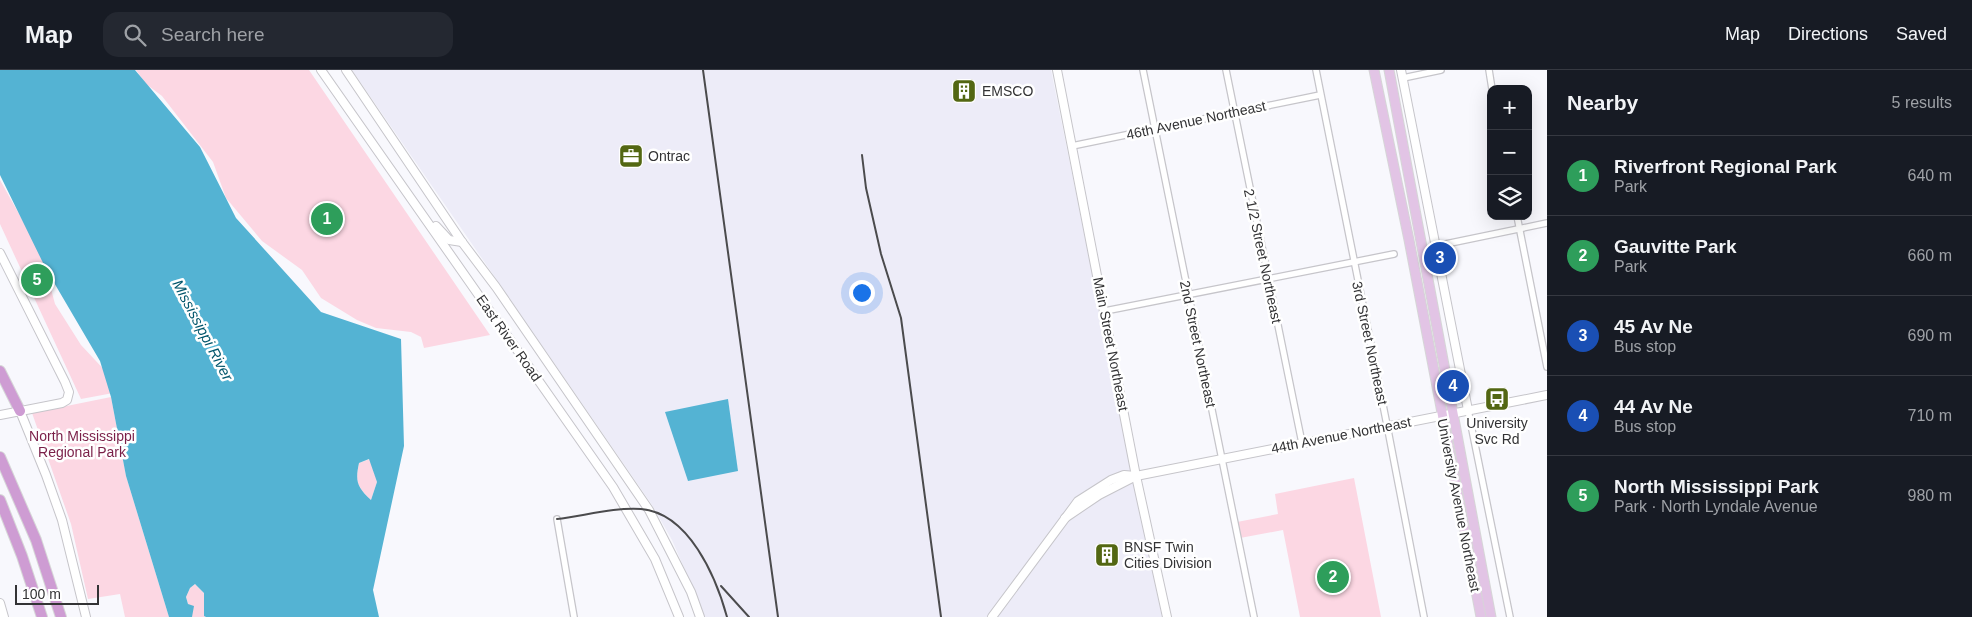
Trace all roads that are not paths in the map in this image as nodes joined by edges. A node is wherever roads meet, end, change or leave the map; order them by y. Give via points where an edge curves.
1 (321, 70) edge
2 (346, 70) edge
3 (1057, 70) edge
4 (1143, 70) edge
5 (1226, 70) edge
6 (1316, 70) edge
7 (1374, 70) edge
8 (1389, 70) edge
9 (1441, 70) edge
10 (1489, 70) edge
11 (1402, 74) edge
12 (1491, 85) edge
13 (1320, 95) junction
14 (1234, 112) junction
15 (1154, 129) junction
16 (1072, 146) junction
17 (417, 207) junction
18 (1519, 220) edge
19 (1547, 223) edge
20 (1520, 229) junction
21 (462, 242) junction
22 (1436, 246) junction
23 (0, 252) edge
24 (1394, 254) dead end
25 (1353, 263) junction
26 (1268, 280) junction
27 (1188, 296) junction
28 (1105, 312) junction
29 (1547, 367) edge
30 (0, 371) edge
31 (1547, 395) edge
32 (1468, 410) junction
33 (20, 411) junction
34 (1453, 412) junction
35 (1442, 414) junction
36 (0, 415) edge
37 (1387, 425) junction
38 (1302, 442) junction
39 (0, 457) edge
40 (1221, 459) junction
41 (1136, 476) junction
42 (0, 500) edge
43 (556, 519) dead end
44 (0, 603) edge
45 (4, 617) edge
46 (42, 617) edge
47 (61, 617) edge
48 (86, 617) edge
49 (574, 617) edge
50 (679, 617) edge
51 (700, 617) edge
52 (992, 617) edge
53 (1167, 617) edge
54 (1254, 617) edge
55 (1424, 617) edge
56 (1480, 617) edge
57 (1491, 617) edge
58 (1510, 617) edge

1 - 17 street, East River Road
2 - 21 street, East River Road
3 - 16 street, Main Street Northeast
4 - 15 street, 2nd Street Northeast
5 - 14 street, 2 1/2 Street Northeast
6 - 13 street, 3rd Street Northeast
7 - 35 main road, University Avenue Northeast
8 - 34 main road, University Avenue Northeast
9 - 11 street
10 - 12 street
11 - 22 street, University Avenue Northeast
13 - 14 street, 46th Avenue Northeast
13 - 25 street, 3rd Street Northeast
14 - 15 street, 46th Avenue Northeast
14 - 26 street, 2 1/2 Street Northeast
15 - 16 street, 46th Avenue Northeast
15 - 27 street, 2nd Street Northeast
16 - 28 street, Main Street Northeast
17 - 21 street via 428,214 447,238
17 - 50 street, East River Road via 613,487 655,559
18 - 20 street
19 - 20 street
20 - 22 street
20 - 29 street
21 - 51 street, East River Road via 649,510 691,592
22 - 32 street, University Avenue Northeast
23 - 33 street via 66,382 69,395 62,403
24 - 25 street
25 - 26 street
25 - 37 street, 3rd Street Northeast
26 - 27 street
26 - 38 street, 2 1/2 Street Northeast
27 - 28 street
27 - 40 street, 2nd Street Northeast
28 - 41 street, Main Street Northeast
30 - 33 highway
31 - 32 street, 44th Avenue Northeast
32 - 34 street, 44th Avenue Northeast
32 - 58 street, University Avenue Northeast
33 - 36 street
33 - 48 street via 62,520
34 - 35 street, 44th Avenue Northeast
34 - 57 main road, University Avenue Northeast
35 - 37 street, 44th Avenue Northeast
35 - 56 main road, University Avenue Northeast
37 - 38 street, 44th Avenue Northeast
37 - 55 street, 3rd Street Northeast
38 - 40 street, 44th Avenue Northeast
39 - 47 highway via 36,540
40 - 41 street, 44th Avenue Northeast
40 - 54 street, 2nd Street Northeast
41 - 52 street, 44th Avenue Northeast via 1065,518
41 - 53 street, Main Street Northeast
42 - 46 highway
43 - 49 street
44 - 45 street

